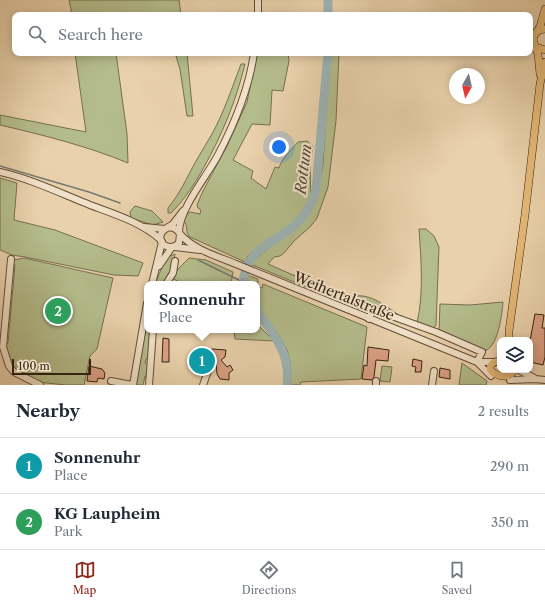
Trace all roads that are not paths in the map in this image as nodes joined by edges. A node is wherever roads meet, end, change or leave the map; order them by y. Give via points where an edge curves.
1 (258, 0) edge
2 (545, 9) edge
3 (258, 12) edge
4 (545, 29) edge
5 (537, 31) junction
6 (534, 44) junction
7 (545, 50) edge
8 (253, 56) edge
9 (545, 62) edge
10 (540, 84) junction
11 (0, 172) edge
12 (186, 209) junction
13 (141, 226) junction
14 (166, 228) junction
15 (180, 233) junction
16 (161, 241) junction
17 (173, 247) junction
18 (203, 250) junction
19 (11, 258) dead end
20 (175, 260) dead end
21 (154, 276) junction
22 (153, 281) edge
23 (168, 281) edge
24 (144, 319) edge
25 (369, 319) junction
26 (509, 331) junction
27 (154, 333) edge
28 (507, 337) edge
29 (509, 337) edge
30 (209, 360) dead end
31 (497, 360) edge
32 (497, 361) edge
33 (477, 362) junction
34 (434, 371) dead end
35 (513, 373) edge
36 (524, 373) edge
37 (535, 379) junction
38 (494, 380) edge
39 (545, 380) edge
40 (111, 381) dead end
41 (507, 382) edge
42 (40, 385) edge
43 (132, 385) edge
44 (150, 385) edge
45 (203, 385) edge
46 (432, 385) edge

1 - 3 street
2 - 5 main road
4 - 5 main road
5 - 6 main road via 533,37
6 - 7 main road
6 - 10 main road via 538,54
8 - 12 street via 244,95 228,135
9 - 10 main road
10 - 26 main road
11 - 13 street via 53,190
12 - 14 street
12 - 15 street
13 - 14 street
13 - 16 street
14 - 15 street via 173,228
14 - 16 street via 161,233
15 - 17 street via 179,243
15 - 18 street, Weihertalstraße via 185,240
16 - 17 street via 166,246
16 - 21 street
17 - 18 street, Weihertalstraße
17 - 21 street
18 - 25 street, Weihertalstraße
19 - 42 street via 2,347 14,372
20 - 23 street via 173,273
21 - 22 street
24 - 43 street
25 - 33 street, Weihertalstraße
25 - 33 street via 375,310 436,332 482,352
26 - 28 main road
26 - 29 main road
27 - 44 street
30 - 45 street
31 - 33 street, Weihertalstraße
32 - 38 main road via 491,367
33 - 38 street, Weihertalstraße
34 - 46 street
35 - 41 main road
36 - 37 street
37 - 39 street
37 - 41 street
38 - 41 main road
40 - 43 street

